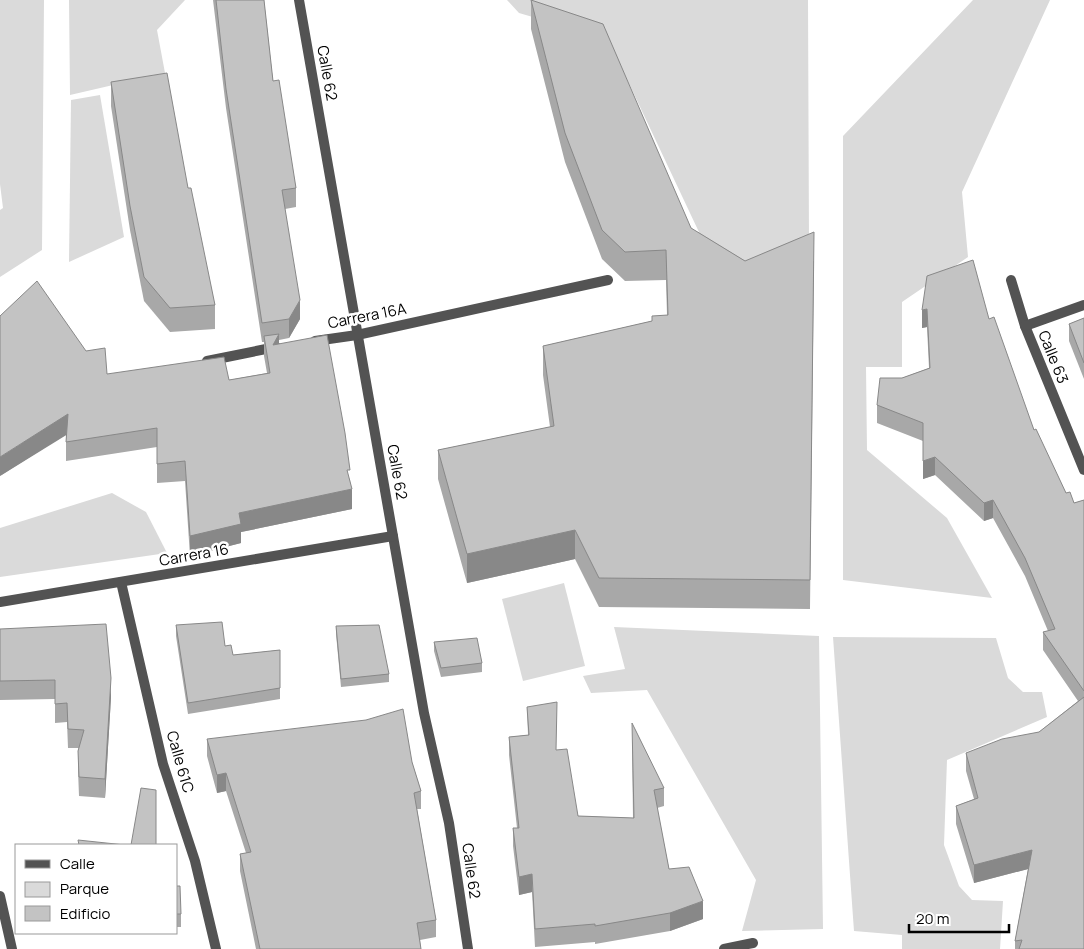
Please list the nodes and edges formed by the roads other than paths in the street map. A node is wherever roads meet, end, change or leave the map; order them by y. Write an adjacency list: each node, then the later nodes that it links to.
1 (299, 0): 6 (street, Calle 62)
2 (608, 280): 6 (street, Carrera 16A)
3 (1011, 280): 5 (street, Calle 63)
4 (1084, 305): 5 (street)
5 (1025, 326): 10 (street, Calle 63)
6 (357, 335): 7 (street, Carrera 16A); 11 (street, Calle 62)
7 (308, 342)
8 (288, 345): 9 (street)
9 (201, 362)
10 (1084, 470)
11 (393, 536): 12 (street, Carrera 16); 18 (street, Calle 62)
12 (120, 582): 13 (street, Carrera 16); 17 (street, Calle 61C)
13 (0, 602)
14 (0, 896): 16 (street)
15 (753, 943): 19 (street)
16 (12, 949)
17 (216, 949)
18 (468, 949)
19 (724, 949)

